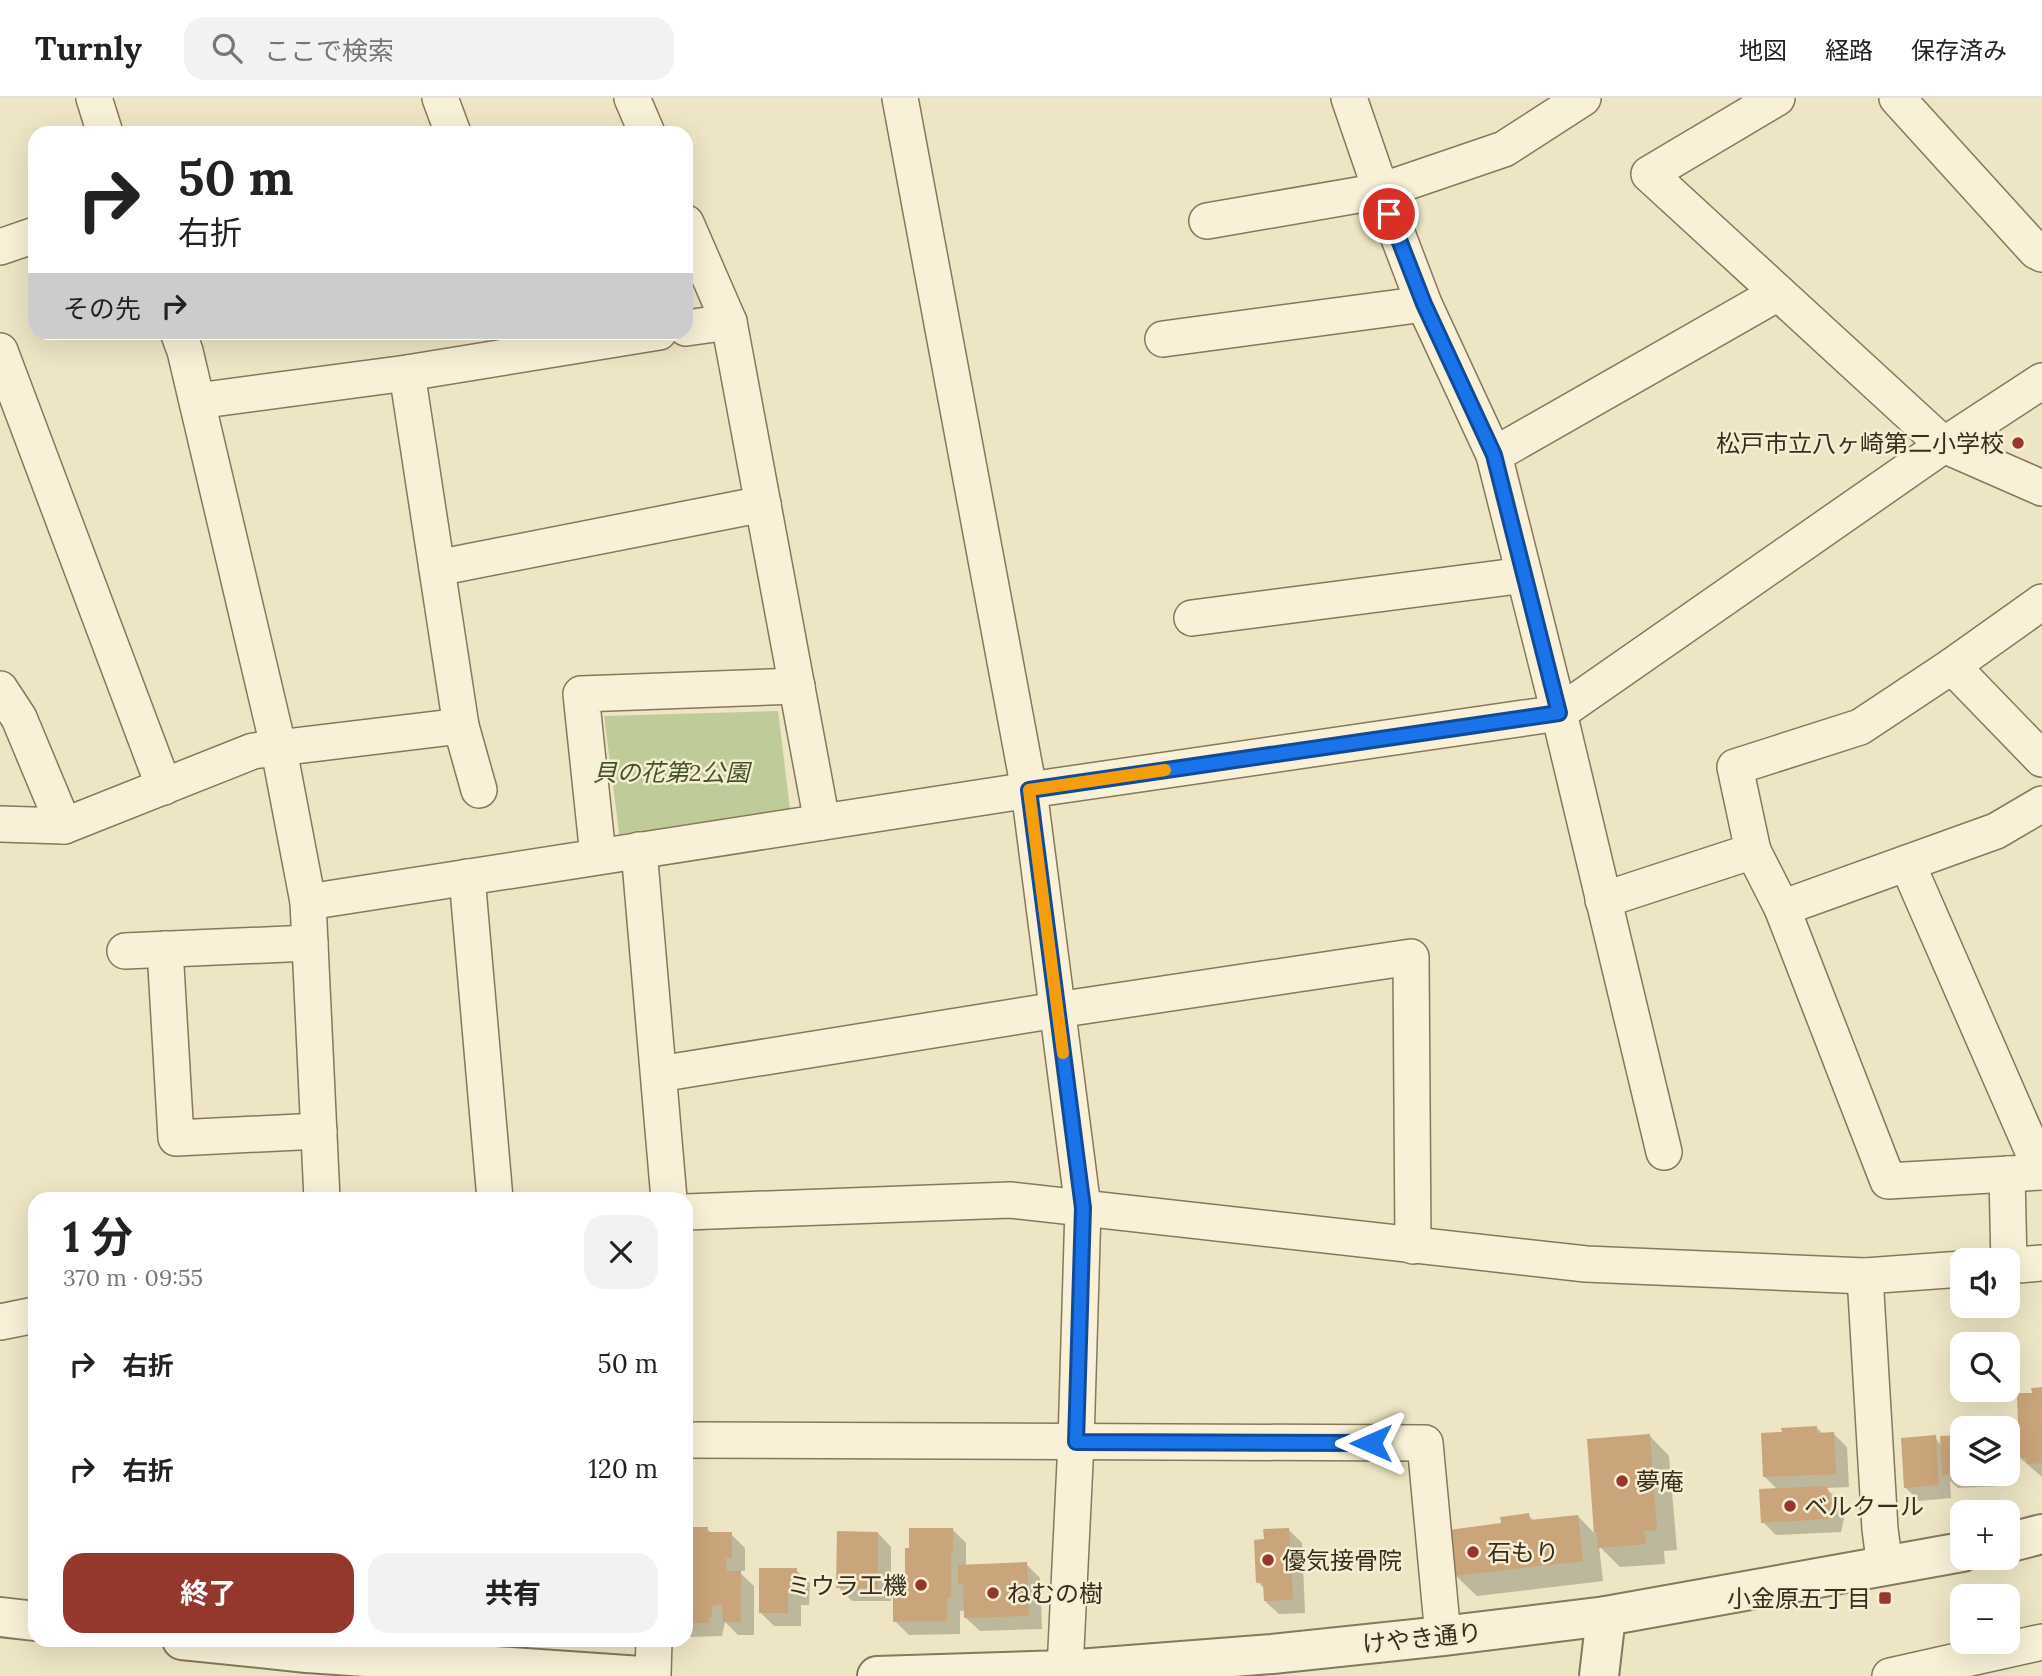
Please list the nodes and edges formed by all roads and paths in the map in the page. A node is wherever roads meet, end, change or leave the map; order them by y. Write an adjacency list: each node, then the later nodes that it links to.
1 (94, 98): 9 (street)
2 (440, 98): 10 (street)
3 (632, 98): 11 (street)
4 (900, 98): 47 (street)
5 (1349, 98): 12 (street)
6 (1583, 98): 12 (street)
7 (1777, 98): 18 (street)
8 (1897, 98): 17 (street)
9 (103, 126)
10 (450, 126)
11 (644, 126)
12 (1381, 191): 13 (street); 19 (street)
13 (1208, 221)
14 (28, 237): 16 (street)
15 (693, 239): 20 (street)
16 (0, 247)
17 (2042, 254)
18 (1777, 293): 30 (street); 31 (street)
19 (1424, 304): 22 (street); 31 (street)
20 (729, 322): 21 (street); 33 (street)
21 (693, 327)
22 (1163, 339)
23 (181, 340): 29 (street)
24 (557, 340): 25 (street)
25 (532, 342): 27 (street)
26 (0, 351): 45 (street)
27 (407, 373): 29 (street); 34 (street)
28 (2042, 381): 30 (street)
29 (197, 401): 43 (street)
30 (1944, 445): 32 (street); 41 (street)
31 (1494, 455): 35 (street)
32 (2042, 488)
33 (763, 504): 34 (street); 39 (street)
34 (437, 568): 42 (street)
35 (1524, 575): 37 (street); 41 (street)
36 (2042, 602): 38 (street)
37 (1192, 618)
38 (1952, 666): 44 (street); 53 (street)
39 (797, 685): 49 (street); 54 (street)
40 (0, 689): 51 (street)
41 (1559, 713): 47 (street); 57 (street)
42 (461, 726): 43 (street); 46 (street)
43 (279, 750): 45 (street); 58 (street)
44 (2042, 759)
45 (164, 787): 51 (street)
46 (479, 790)
47 (1029, 790): 49 (street); 63 (street)
48 (2042, 804): 55 (street)
49 (822, 822): 52 (street)
50 (0, 824): 51 (street)
51 (64, 826)
52 (639, 850): 54 (street); 64 (street)
53 (1753, 852): 57 (street); 59 (street)
54 (598, 856): 56 (street)
55 (1907, 863): 59 (street); 67 (street)
56 (467, 877): 58 (street); 70 (street)
57 (1603, 900): 66 (street)
58 (308, 902): 60 (street)
59 (1782, 908): 68 (street)
60 (310, 943): 61 (street); 65 (street)
61 (166, 949): 62 (street); 65 (street)
62 (125, 951)
63 (1057, 1010): 64 (street); 72 (street); 74 (street)
64 (659, 1074): 71 (street)
65 (319, 1131): 69 (street)
66 (1664, 1152)
67 (2042, 1172): 68 (street)
68 (2007, 1174): 75 (street)
69 (322, 1192)
70 (494, 1192)
71 (668, 1192)
72 (1083, 1208): 73 (street); 74 (street); 81 (street)
73 (693, 1212)
74 (1413, 1246): 77 (street)
75 (2018, 1248)
76 (1950, 1270): 77 (street)
77 (1865, 1276): 85 (street)
78 (28, 1316): 79 (street)
79 (0, 1322)
80 (693, 1440): 81 (street)
81 (1076, 1442): 89 (street); 93 (street)
82 (2042, 1534): 83 (street)
83 (2020, 1540)
84 (1950, 1554): 85 (street, けやき通り)
85 (1885, 1567): 87 (street, けやき通り)
86 (0, 1616): 88 (street)
87 (1606, 1616): 89 (street, けやき通り); 97 (street)
88 (28, 1621)
89 (1443, 1636): 93 (street, けやき通り)
90 (2042, 1642): 98 (street)
91 (318, 1647): 94 (street)
92 (654, 1647): 95 (street)
93 (1065, 1670): 96 (street, けやき通り)
94 (641, 1676)
95 (653, 1676)
96 (877, 1676)
97 (1599, 1676)
98 (1890, 1676)

